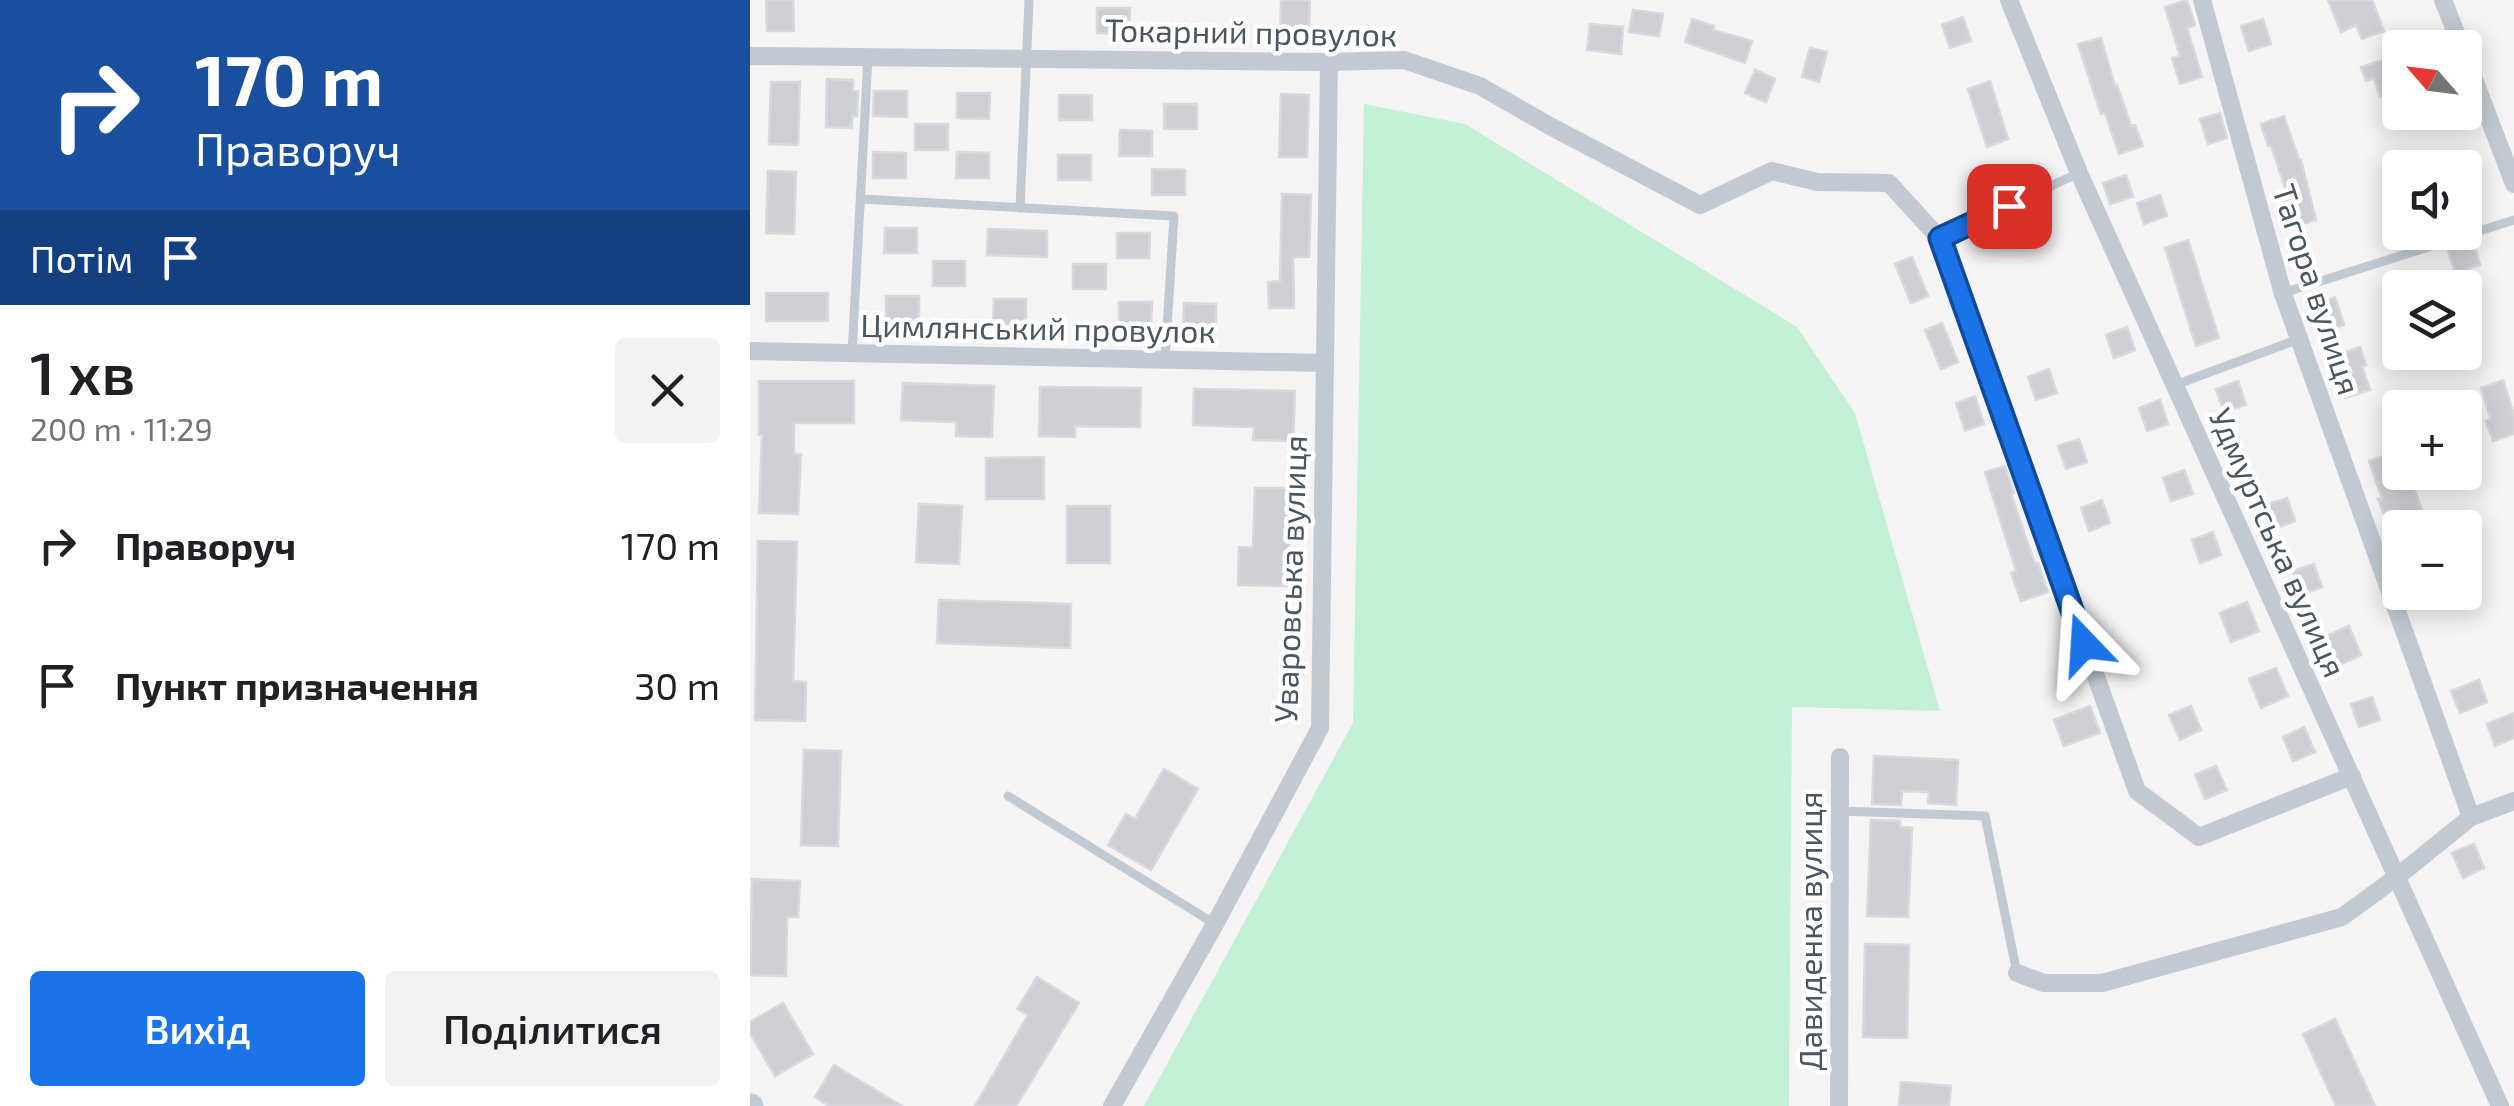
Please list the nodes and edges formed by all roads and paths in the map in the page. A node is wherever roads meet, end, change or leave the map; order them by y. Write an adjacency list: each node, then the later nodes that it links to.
1 (1029, 0): 8 (lane)
2 (2009, 0): 11 (street, Удмуртська вулиця)
3 (2202, 0): 17 (street, Тагора вулиця)
4 (2443, 0): 5 (street)
5 (2455, 30)
6 (750, 56): 7 (street, Токарний провулок)
7 (868, 58): 8 (street, Токарний провулок); 13 (lane)
8 (1027, 59): 9 (street, Токарний провулок); 14 (lane)
9 (1329, 62): 16 (street, Токарний провулок); 22 (street, Уваровська вулиця)
10 (2482, 100): 12 (street)
11 (2079, 173): 16 (lane); 23 (street, Удмуртська вулиця)
12 (2514, 184)
13 (861, 199): 14 (lane); 20 (lane)
14 (1020, 208): 21 (lane)
15 (2514, 220): 17 (lane)
16 (1940, 238): 25 (street)
17 (2283, 294): 18 (street, Тагора вулиця)
18 (2299, 339): 23 (lane); 29 (street, Тагора вулиця)
19 (750, 351): 20 (street, Цимлянський провулок)
20 (852, 353): 21 (street, Цимлянський провулок)
21 (1165, 360): 22 (street, Цимлянський провулок)
22 (1325, 363): 31 (street, Уваровська вулиця)
23 (2175, 386): 25 (street, Удмуртська вулиця)
24 (1840, 757): 28 (street, Давиденка вулиця)
25 (2352, 776): 30 (street, Удмуртська вулиця)
26 (1008, 796): 31 (lane)
27 (2514, 801): 29 (street)
28 (1840, 811): 32 (lane); 34 (street, Давиденка вулиця)
29 (2471, 817): 30 (street)
30 (2398, 876): 32 (street); 35 (street, Удмуртська вулиця)
31 (1215, 924): 33 (street, Уваровська вулиця)
32 (2017, 973)
33 (1112, 1106)
34 (1839, 1106)
35 (2500, 1106)

